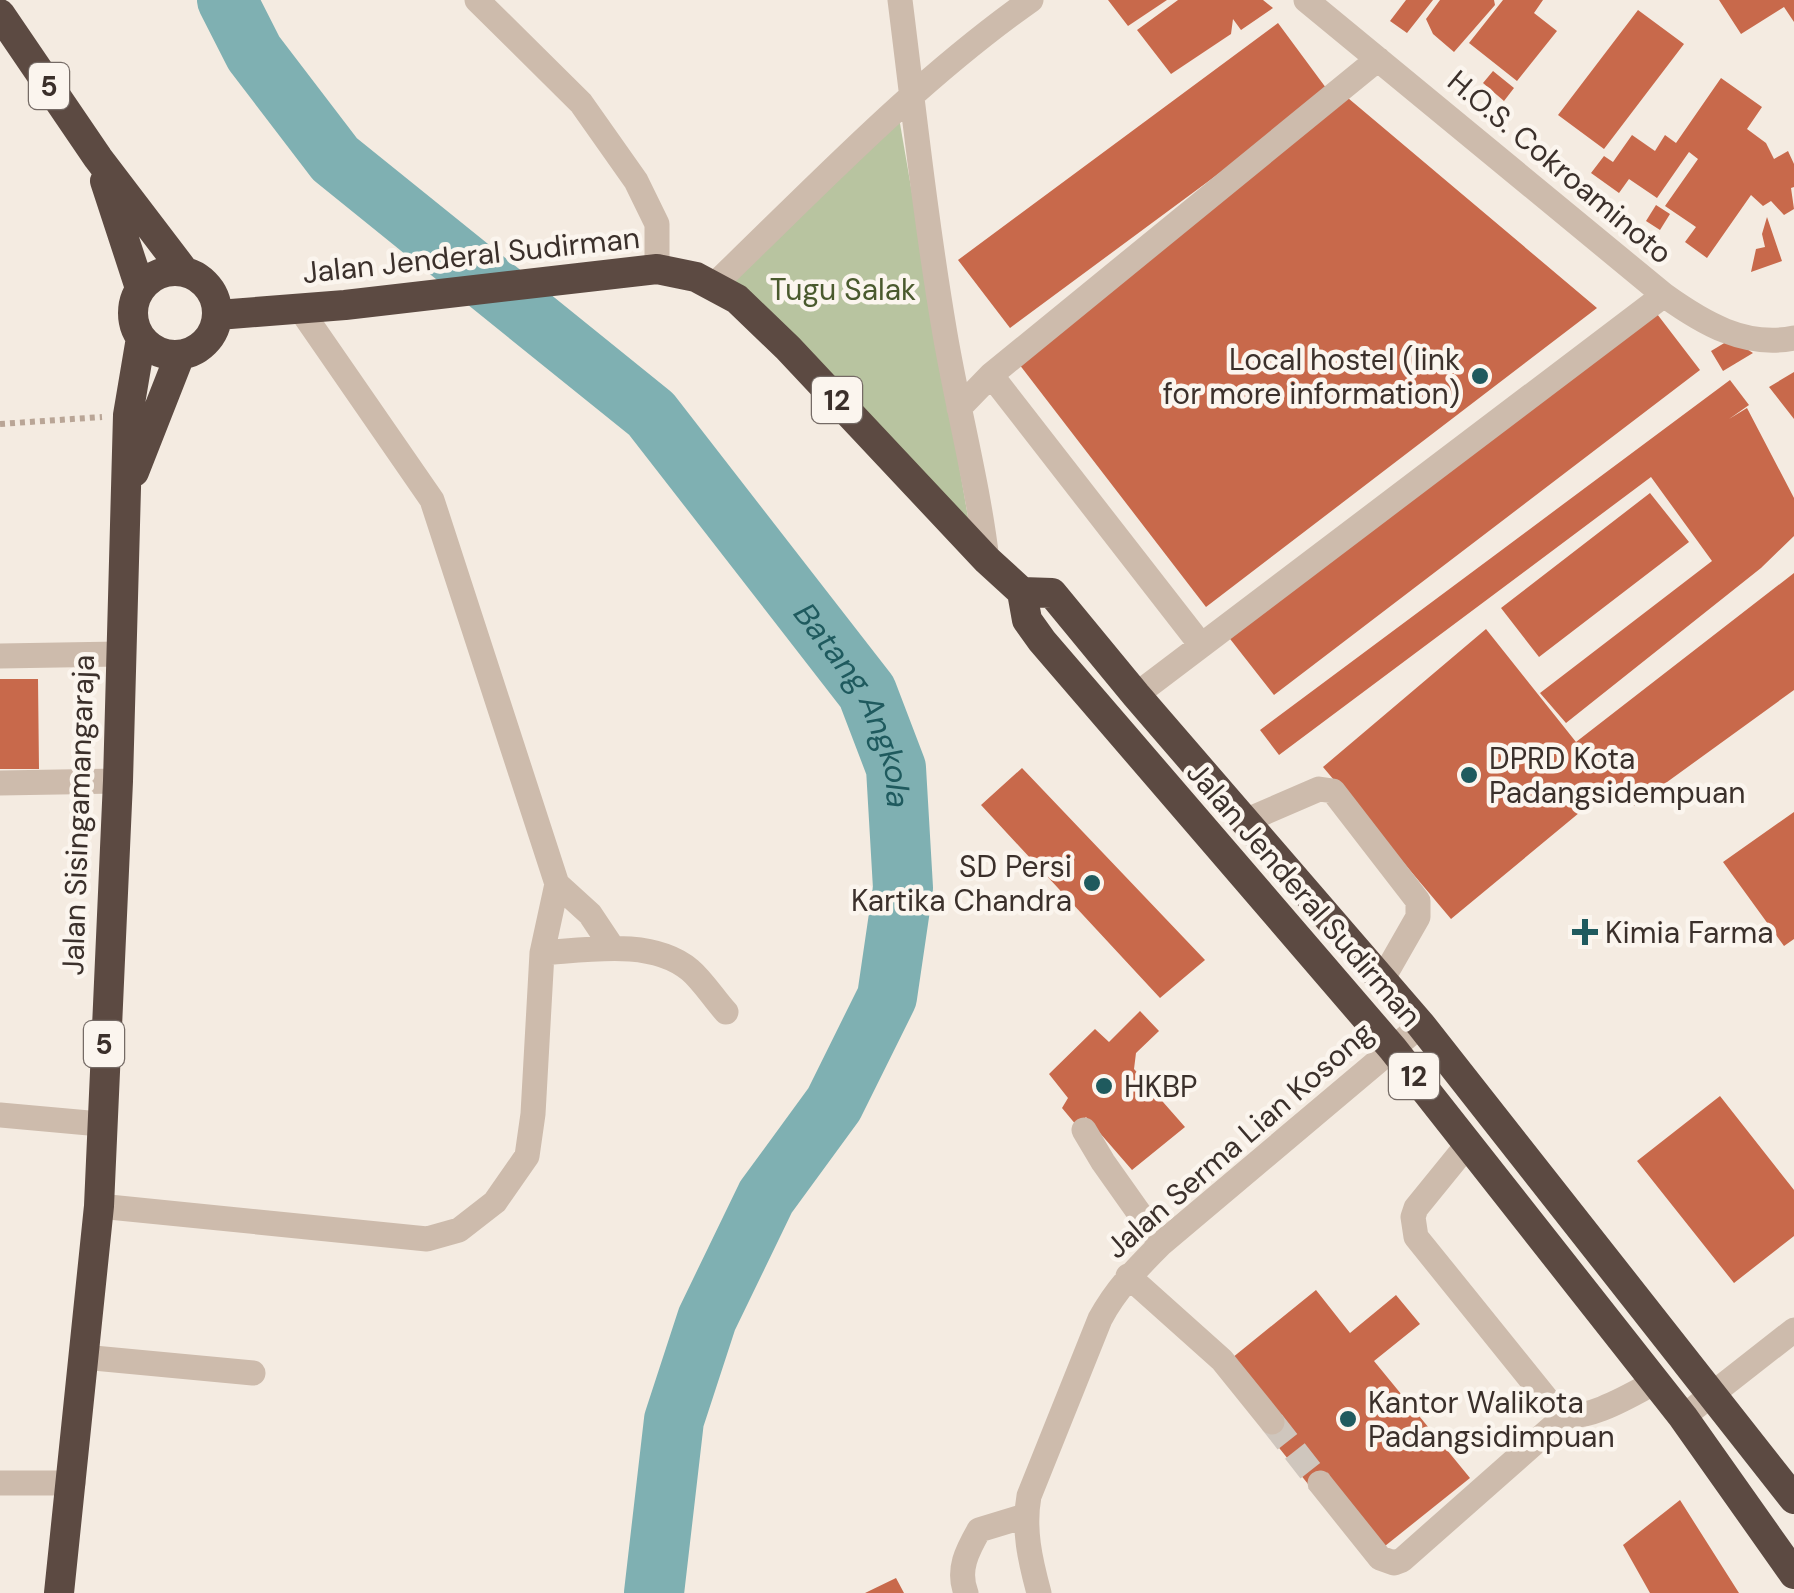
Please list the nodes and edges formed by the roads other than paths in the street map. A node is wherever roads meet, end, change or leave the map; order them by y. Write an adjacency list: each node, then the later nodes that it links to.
1 (477, 0): 9 (street)
2 (900, 0): 7 (street)
3 (1031, 0): 7 (street)
4 (1306, 0): 6 (street, H.O.S. Cokroaminoto)
5 (0, 14): 8 (highway, 5)
6 (1378, 59): 13 (street, H.O.S. Cokroaminoto); 19 (street)
7 (910, 96): 11 (street); 20 (street)
8 (98, 158): 10 (highway, 5); 12 (highway, 5)
9 (657, 269): 11 (highway, Jalan Jenderal Sudirman / 12); 14 (highway, Jalan Jenderal Sudirman / 12)
10 (184, 271): 12 (highway); 15 (highway, 5)
11 (714, 285): 22 (highway, Jalan Jenderal Sudirman / 12)
12 (140, 288): 16 (highway, 5)
13 (1664, 295): 17 (street, H.O.S. Cokroaminoto); 24 (street)
14 (300, 309): 15 (highway, Jalan Jenderal Sudirman / 12); 31 (street)
15 (218, 315): 18 (highway, 5)
16 (141, 338): 18 (highway); 21 (highway, Jalan Sisingamangaraja / 5)
17 (1794, 338)
18 (180, 355): 21 (highway, 5)
19 (991, 375): 20 (street); 24 (street)
20 (959, 408): 22 (street)
21 (126, 494): 25 (highway, Jalan Sisingamangaraja / 5)
22 (987, 560): 23 (highway, Jalan Jenderal Sudirman / 12)
23 (1022, 592): 27 (highway, Jalan Jenderal Sudirman / 12); 37 (highway, Jalan Jenderal Sudirman / 12)
24 (1201, 645): 27 (street)
25 (119, 654): 26 (street); 28 (highway, Jalan Sisingamangaraja / 5)
26 (0, 656)
27 (1136, 695): 30 (highway, Jalan Jenderal Sudirman / 12)
28 (118, 780): 29 (street); 39 (highway, Jalan Sisingamangaraja / 5)
29 (0, 783)
30 (1245, 821): 34 (highway, Jalan Jenderal Sudirman / 12); 34 (street)
31 (556, 884): 32 (street); 33 (street)
32 (612, 947): 33 (street); 35 (street)
33 (542, 954): 42 (street)
34 (1382, 980): 36 (highway, Jalan Jenderal Sudirman / 12)
35 (726, 1012)
36 (1421, 1025): 37 (street, Jalan Serma Lian Kosong); 49 (highway, Jalan Jenderal Sudirman / 12)
37 (1393, 1050): 41 (highway, Jalan Jenderal Sudirman / 12); 43 (street, Jalan Serma Lian Kosong)
38 (0, 1115): 39 (street)
39 (100, 1124): 42 (highway, Jalan Sisingamangaraja / 5)
40 (1084, 1130): 43 (street)
41 (1468, 1144): 48 (highway, Jalan Jenderal Sudirman / 12); 50 (street)
42 (98, 1206): 46 (highway, Jalan Sisingamangaraja / 5)
43 (1161, 1244): 44 (street, Jalan Serma Lian Kosong)
44 (1128, 1276): 52 (street); 57 (street, Jalan Serma Lian Kosong)
45 (1794, 1330): 49 (street)
46 (84, 1358): 47 (street); 54 (highway, Jalan Sisingamangaraja / 5)
47 (253, 1373)
48 (1655, 1382): 50 (street); 51 (highway, Jalan Jenderal Sudirman / 12)
49 (1713, 1394): 51 (street); 56 (highway, Jalan Jenderal Sudirman / 12)
50 (1565, 1416): 55 (street)
51 (1683, 1416): 58 (highway, Jalan Jenderal Sudirman / 12)
52 (1272, 1422)
53 (0, 1482): 54 (street)
54 (73, 1483): 59 (highway, Jalan Sisingamangaraja / 5)
55 (1320, 1483)
56 (1794, 1499)
57 (1025, 1516): 60 (street); 61 (street, Jalan Serma Lian Kosong)
58 (1794, 1574)
59 (60, 1593)
60 (966, 1593)
61 (1039, 1593)

